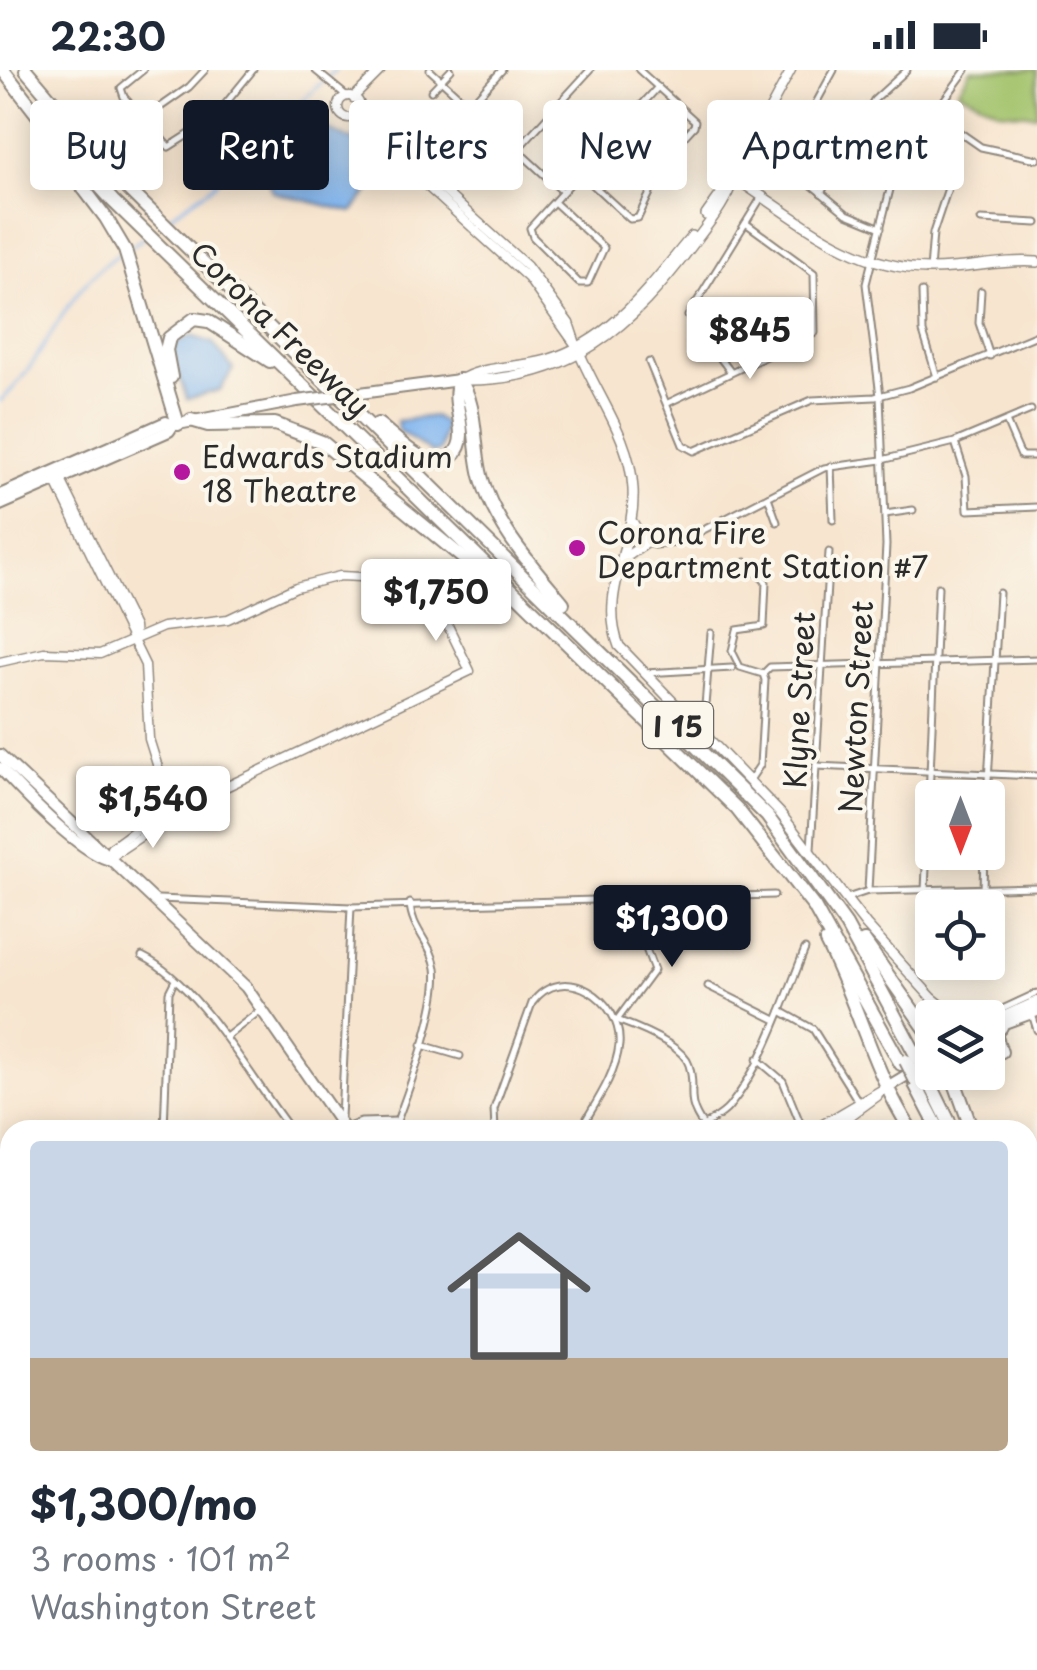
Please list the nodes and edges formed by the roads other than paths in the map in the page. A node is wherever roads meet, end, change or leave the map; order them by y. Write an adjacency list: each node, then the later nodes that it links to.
1 (26, 70): 68 (highway, Corona Freeway / I 15)
2 (143, 70): 22 (street)
3 (205, 70): 31 (street)
4 (253, 70): 36 (street)
5 (316, 70): 21 (street)
6 (382, 70): 18 (street)
7 (430, 70): 17 (street)
8 (451, 70): 17 (street)
9 (502, 70): 25 (street)
10 (590, 70): 37 (street)
11 (638, 70): 19 (street)
12 (791, 70): 28 (street)
13 (834, 70): 49 (street)
14 (966, 70): 29 (street, Newton Street)
15 (904, 71): 49 (street)
16 (6, 74): 58 (highway, Corona Freeway / I 15); 77 (highway)
17 (441, 80): 20 (street); 24 (street)
18 (369, 84): 21 (street); 23 (street)
19 (658, 87): 26 (street); 27 (street)
20 (431, 92)
21 (347, 99): 30 (street); 32 (street)
22 (129, 100)
23 (362, 100)
24 (463, 100)
25 (474, 100)
26 (646, 100)
27 (672, 100)
28 (775, 100)
29 (945, 100)
30 (349, 102)
31 (163, 105)
32 (349, 113)
33 (687, 114): 34 (street)
34 (687, 133)
35 (964, 135): 39 (street)
36 (163, 140)
37 (523, 143)
38 (523, 155): 48 (street)
39 (1037, 159)
40 (437, 190): 65 (street)
41 (443, 190): 65 (street)
42 (598, 190): 43 (street)
43 (649, 190)
44 (724, 190): 65 (main road)
45 (754, 190): 50 (main road)
46 (890, 190): 55 (street, Newton Street)
47 (947, 190): 59 (street)
48 (562, 191): 51 (street)
49 (821, 193): 55 (street)
50 (763, 196): 54 (street); 56 (main road)
51 (554, 202): 51 (street)
52 (981, 220): 53 (street)
53 (1037, 223)
54 (746, 224): 64 (street); 69 (street)
55 (881, 228): 56 (street, Newton Street)
56 (872, 261): 59 (main road); 73 (street, Newton Street)
57 (1037, 262): 59 (main road)
58 (182, 266): 72 (highway, Corona Freeway / I 15); 160 (highway)
59 (930, 270)
60 (981, 291): 66 (street)
61 (922, 292): 70 (street)
62 (758, 308): 64 (street)
63 (1037, 335): 66 (street)
64 (774, 350): 69 (street)
65 (579, 351): 71 (main road); 89 (main road)
66 (990, 356): 70 (street)
67 (649, 362): 74 (street)
68 (308, 365): 71 (highway); 92 (highway, Corona Freeway / I 15)
69 (730, 372): 74 (street)
70 (938, 377): 73 (street)
71 (459, 380): 77 (main road, bridge); 101 (highway)
72 (308, 390): 77 (highway); 103 (highway, Corona Freeway / I 15)
73 (880, 396): 74 (street); 80 (street, Newton Street)
74 (668, 404)
75 (1031, 410): 76 (street)
76 (1006, 422): 78 (street); 79 (street)
77 (181, 423): 82 (main road); 103 (highway)
78 (955, 442): 80 (street); 86 (street)
79 (1037, 456)
80 (882, 460): 81 (street); 88 (street, Newton Street)
81 (831, 466): 84 (street); 90 (street)
82 (56, 477): 83 (main road); 85 (main road); 102 (street)
83 (0, 495)
84 (768, 496): 91 (street); 94 (street)
85 (0, 505)
86 (1037, 507)
87 (913, 510): 88 (street)
88 (885, 514): 107 (street, Newton Street)
89 (632, 520): 93 (main road); 94 (main road)
90 (833, 520)
91 (777, 522)
92 (488, 540): 101 (highway, Corona Freeway / I 15); 160 (highway)
93 (630, 540): 94 (street); 96 (main road)
94 (646, 544): 96 (main road)
95 (829, 552): 109 (street, Klyne Street)
96 (626, 557): 112 (main road)
97 (746, 562): 113 (street)
98 (938, 587): 108 (street)
99 (998, 593): 105 (street)
100 (710, 633): 110 (street)
101 (588, 636): 128 (highway, Corona Freeway / I 15)
102 (134, 639): 106 (street); 124 (street); 124 (street)
103 (568, 644): 134 (highway, Corona Freeway / I 15)
104 (1037, 658): 105 (street)
105 (993, 660): 108 (street); 120 (street)
106 (0, 662)
107 (878, 662): 108 (street); 109 (street); 118 (street, Newton Street)
108 (936, 663): 119 (street)
109 (823, 665): 113 (street); 116 (street, Klyne Street)
110 (705, 668): 111 (street); 112 (street); 114 (street)
111 (732, 668)
112 (641, 673): 114 (main road)
113 (762, 674): 122 (street)
114 (703, 733): 122 (main road)
115 (0, 755): 126 (main road)
116 (816, 766): 118 (street); 125 (street, Klyne Street)
117 (0, 768): 126 (main road)
118 (874, 768): 119 (street); 133 (street, Newton Street)
119 (930, 771): 120 (street); 131 (street)
120 (988, 774): 121 (street); 123 (street)
121 (1037, 776)
122 (750, 780): 125 (main road)
123 (988, 780)
124 (173, 815): 126 (street)
125 (810, 852): 138 (main road)
126 (107, 859): 137 (main road)
127 (983, 870): 132 (street)
128 (811, 872): 150 (highway); 160 (highway, Corona Freeway / I 15)
129 (1037, 887): 132 (street)
130 (915, 890): 133 (street)
131 (925, 890)
132 (982, 890)
133 (868, 891): 138 (street)
134 (804, 894): 160 (highway, Corona Freeway / I 15); 162 (highway)
135 (774, 895): 136 (street)
136 (638, 897): 139 (street); 152 (street)
137 (150, 899): 140 (street); 147 (main road)
138 (846, 899): 145 (main road)
139 (410, 902): 140 (street); 157 (street)
140 (350, 906): 168 (street)
141 (805, 949): 149 (street)
142 (142, 956): 143 (street)
143 (174, 982): 156 (street); 165 (street)
144 (708, 986): 153 (street)
145 (934, 1000)
146 (1035, 1006): 148 (street); 151 (main road); 154 (main road); 155 (street)
147 (264, 1008): 156 (street); 167 (main road)
148 (1005, 1010)
149 (780, 1011): 153 (street); 164 (street)
150 (915, 1013)
151 (1005, 1017)
152 (617, 1020): 170 (street); 171 (street); 172 (street)
153 (776, 1020): 159 (street)
154 (1005, 1025)
155 (1037, 1030)
156 (226, 1037): 166 (street)
157 (422, 1045): 158 (street); 169 (street)
158 (460, 1056)
159 (756, 1059): 173 (street); 174 (street)
160 (907, 1060): 178 (highway, Corona Freeway / I 15, bridge)
161 (915, 1070): 162 (main road)
162 (884, 1089): 164 (main road); 176 (main road); 177 (highway)
163 (958, 1090): 179 (highway)
164 (858, 1100): 175 (main road)
165 (164, 1120)
166 (283, 1120)
167 (339, 1120)
168 (344, 1120)
169 (397, 1120)
170 (494, 1120)
171 (585, 1120)
172 (697, 1120)
173 (715, 1120)
174 (799, 1120)
175 (829, 1120)
176 (843, 1120)
177 (904, 1120)
178 (937, 1120)
179 (968, 1120)

